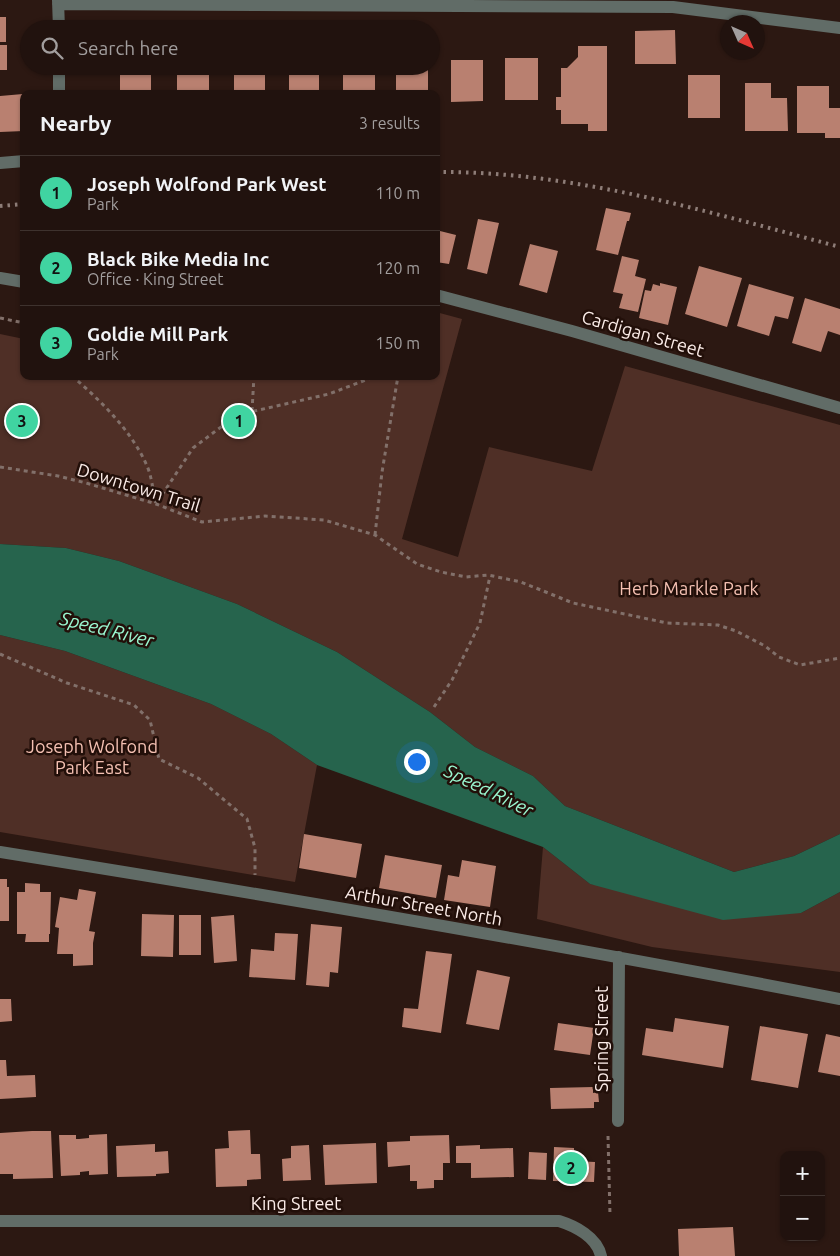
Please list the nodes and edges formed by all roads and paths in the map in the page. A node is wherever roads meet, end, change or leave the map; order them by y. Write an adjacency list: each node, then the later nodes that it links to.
1 (58, 2): 2 (street); 3 (street)
2 (58, 20)
3 (840, 28)
4 (59, 75): 5 (street)
5 (59, 90)
6 (20, 161): 7 (street)
7 (0, 163)
8 (0, 278): 9 (street)
9 (20, 281)
10 (440, 296): 17 (street, Cardigan Street)
11 (0, 318): 12 (path)
12 (20, 322)
13 (77, 380): 20 (path)
14 (254, 380): 18 (path)
15 (366, 380): 18 (path)
16 (397, 380): 21 (path)
17 (840, 408)
18 (252, 411): 20 (path)
19 (0, 467): 20 (path, Downtown Trail)
20 (156, 504): 21 (path, Downtown Trail)
21 (375, 535): 22 (path, Downtown Trail)
22 (490, 576): 24 (path, Downtown Trail); 25 (path)
23 (0, 654): 27 (path)
24 (840, 658)
25 (434, 707)
26 (0, 852): 27 (street, Arthur Street North)
27 (256, 893): 28 (street, Arthur Street North)
28 (619, 956): 29 (street, Arthur Street North); 30 (street, Spring Street)
29 (840, 1000)
30 (618, 1121)
31 (608, 1131): 32 (path)
32 (610, 1216)
33 (0, 1221): 34 (street, King Street)
34 (601, 1256)

